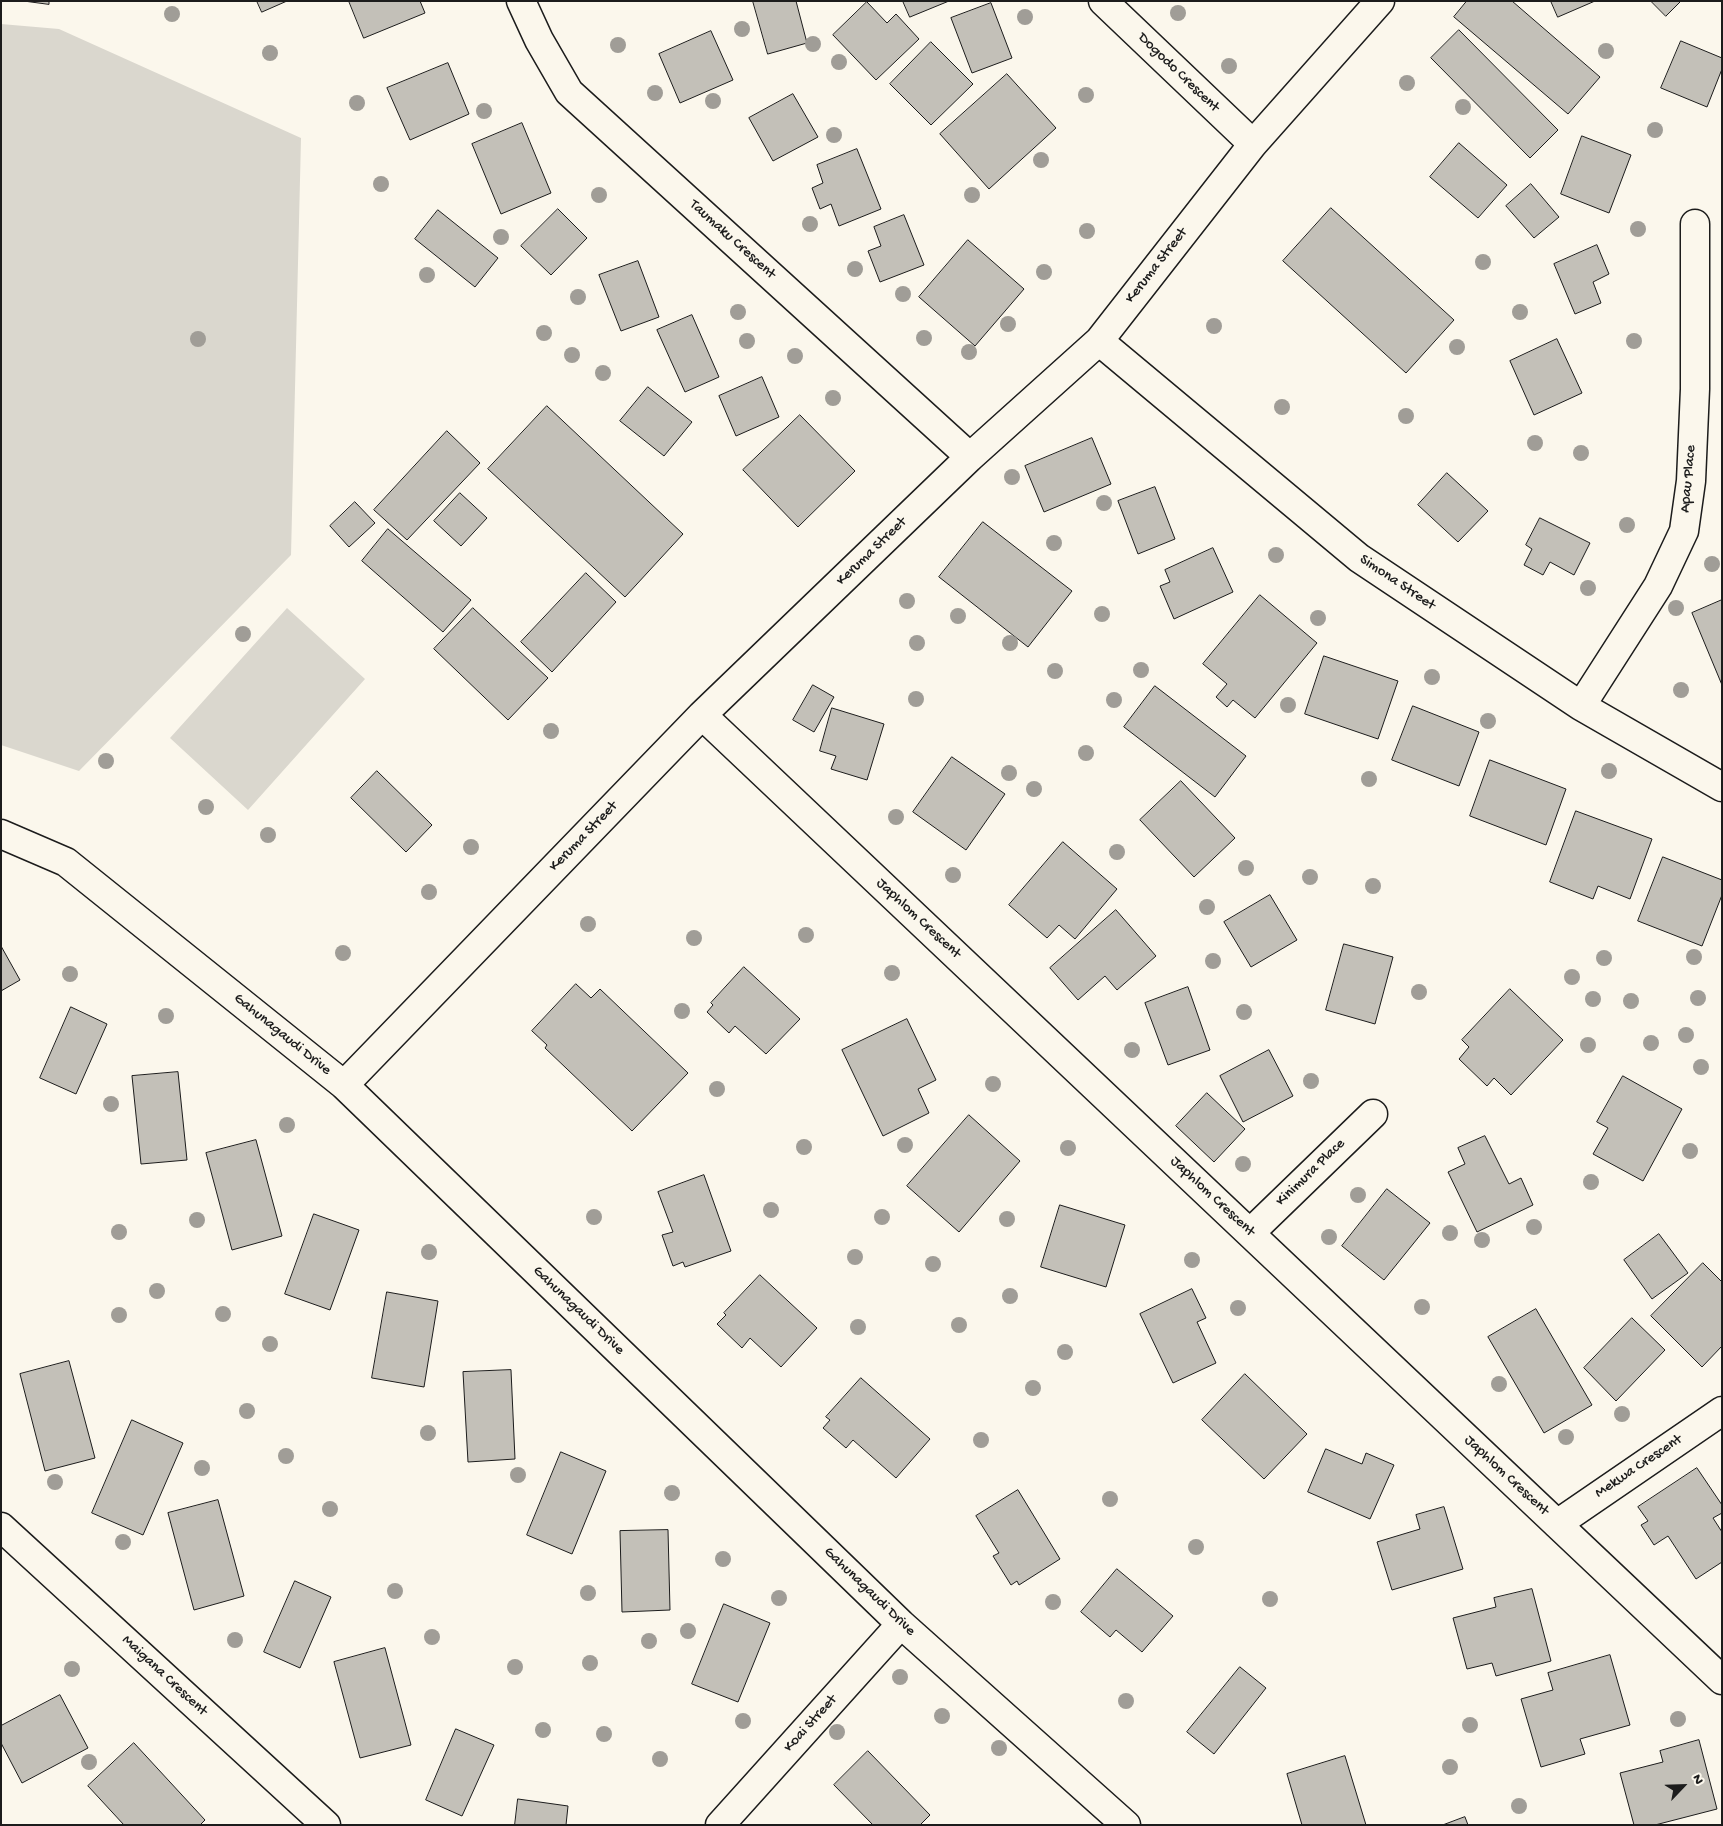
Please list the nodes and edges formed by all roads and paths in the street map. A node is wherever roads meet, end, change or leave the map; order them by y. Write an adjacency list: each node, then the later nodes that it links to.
1 (521, 1): 7 (street, Taumaku Crescent)
2 (1103, 1): 4 (street, Dogodo Crescent)
3 (1380, 1): 4 (street, Keruma Street)
4 (1252, 144): 6 (street, Keruma Street)
5 (1694, 224): 8 (street, Apau Place)
6 (1098, 341): 7 (street, Keruma Street); 8 (street, Simona Street)
7 (970, 457): 9 (street, Keruma Street)
8 (1581, 706): 10 (street, Simona Street)
9 (702, 715): 12 (street, Keruma Street); 14 (street, Japhlom Crescent)
10 (1722, 787)
11 (1, 834): 12 (street, Gahunagaudi Drive)
12 (344, 1084): 18 (street, Gahunagaudi Drive)
13 (1373, 1114): 14 (street, Kinimura Place)
14 (1250, 1233): 16 (street, Japhlom Crescent)
15 (1722, 1411): 16 (street, Mekwa Crescent)
16 (1557, 1524): 19 (street, Japhlom Crescent)
17 (1, 1527): 20 (street, Maigana Crescent)
18 (901, 1624): 21 (street, Koai Street); 22 (street, Gahunagaudi Drive)
19 (1722, 1680)
20 (326, 1825)
21 (720, 1825)
22 (1126, 1825)

